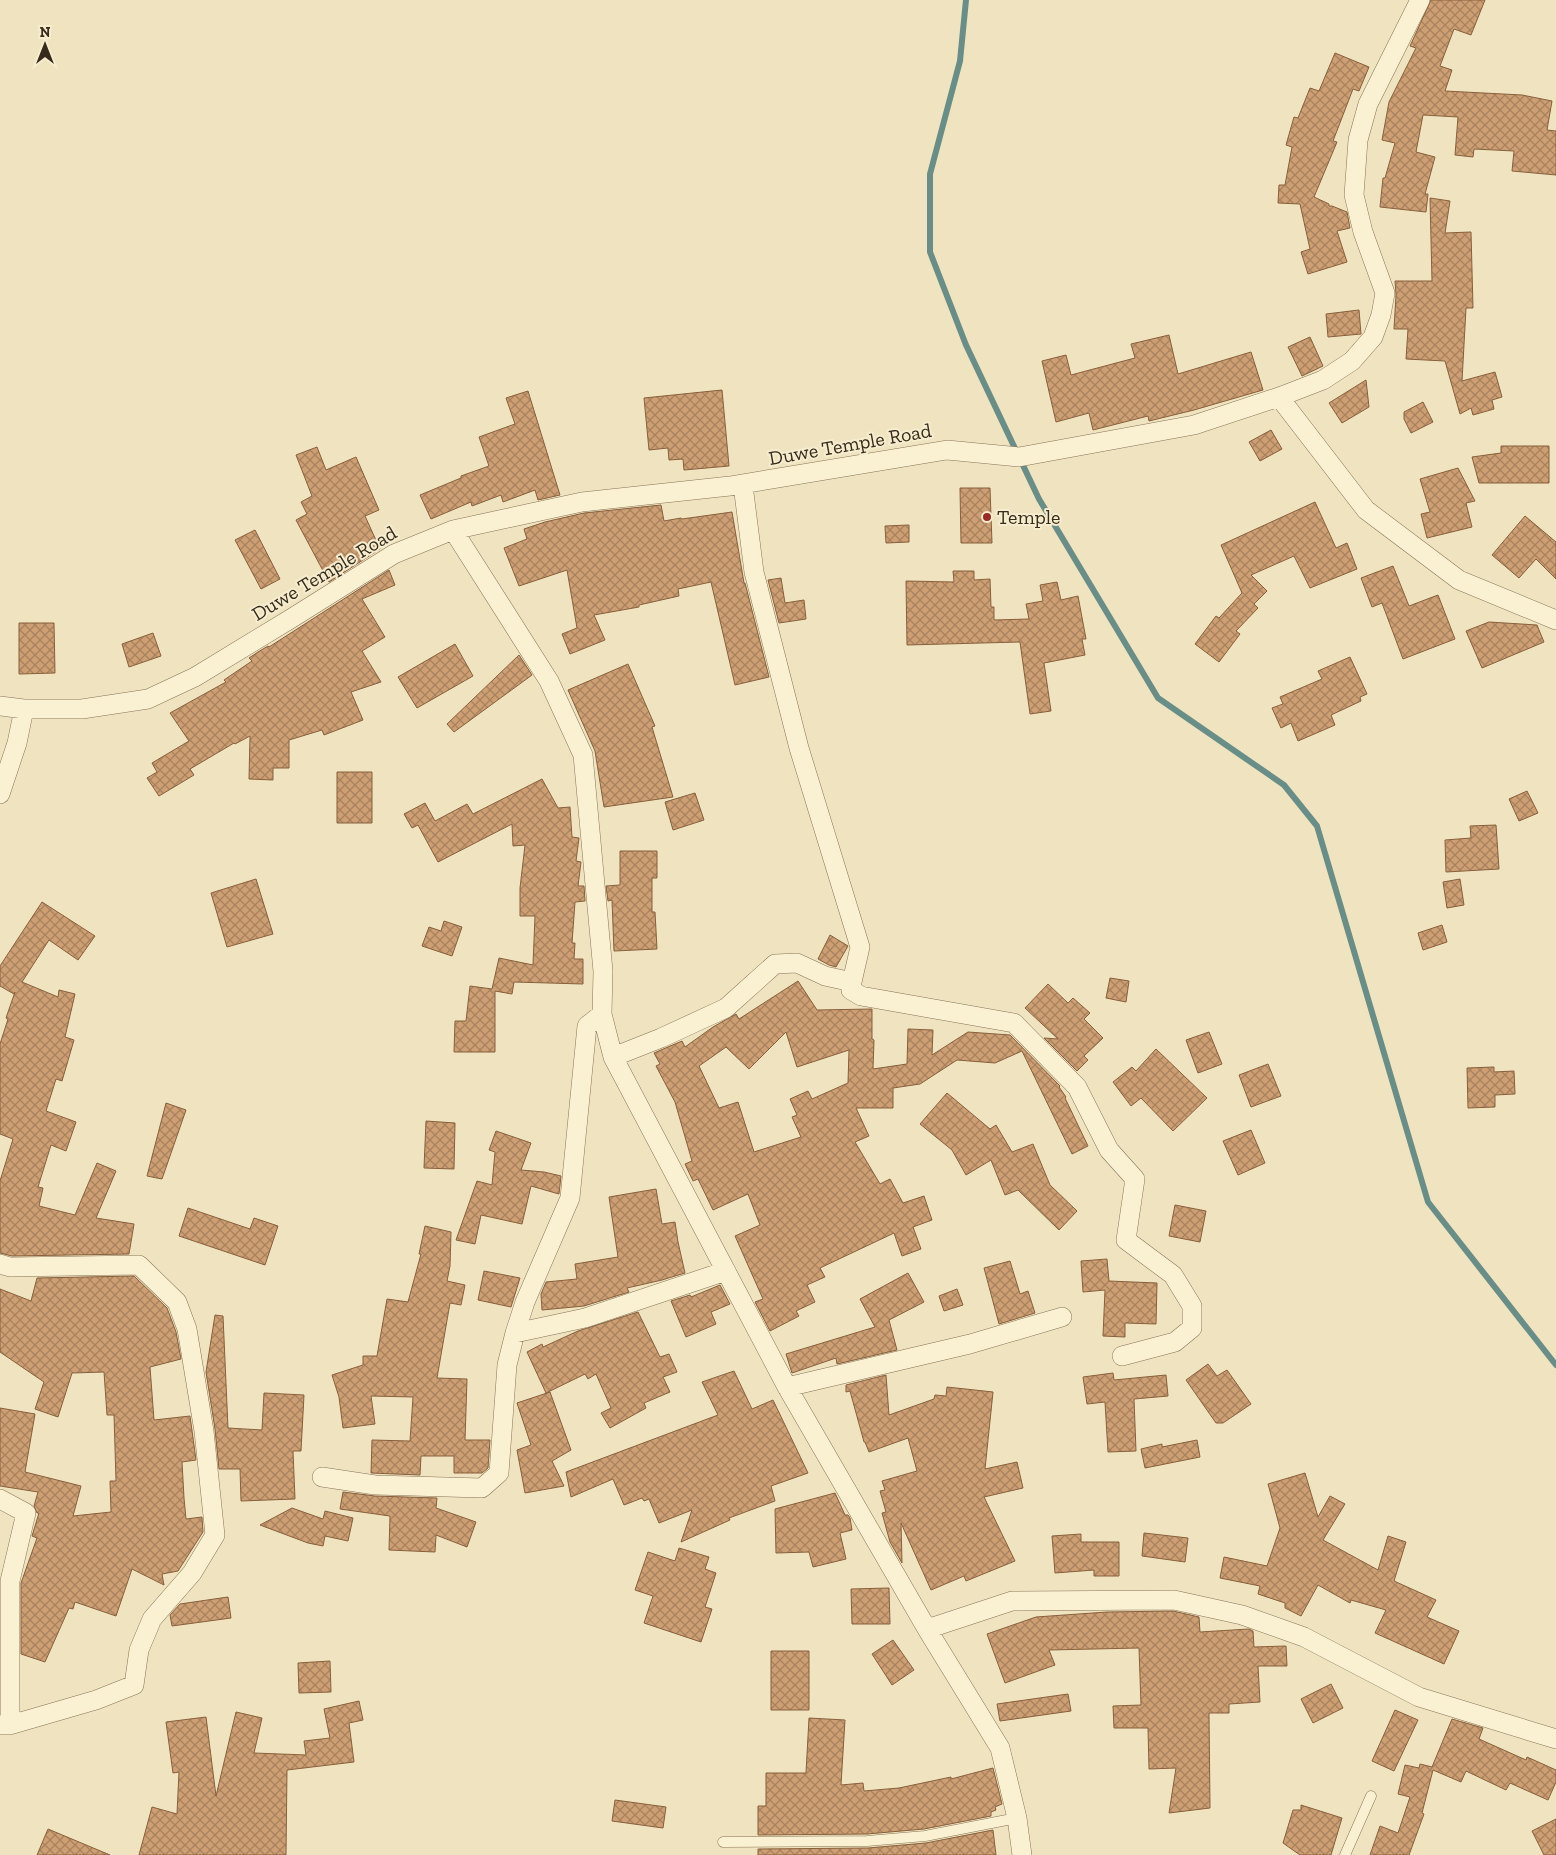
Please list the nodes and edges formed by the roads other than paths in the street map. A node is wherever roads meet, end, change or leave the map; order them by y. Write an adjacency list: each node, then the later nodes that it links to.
1 (1420, 0): 2 (street, Duwe Temple Road)
2 (1280, 397): 3 (street, Duwe Temple Road); 5 (street)
3 (743, 485): 4 (street, Duwe Temple Road); 9 (street)
4 (453, 530): 7 (street, Duwe Temple Road); 10 (street)
5 (1556, 620)
6 (0, 706): 7 (street, Duwe Temple Road)
7 (24, 709): 8 (street)
8 (0, 794)
9 (852, 982): 11 (street); 16 (street)
10 (602, 1014): 11 (street); 15 (street)
11 (613, 1058): 13 (street)
12 (0, 1264): 21 (street)
13 (726, 1271): 15 (street); 17 (street)
14 (1062, 1317): 17 (street)
15 (515, 1333): 18 (street)
16 (1122, 1356)
17 (787, 1387): 20 (street)
18 (322, 1477)
19 (0, 1499): 21 (street)
20 (927, 1629): 22 (street); 24 (street)
21 (5, 1725)
22 (1556, 1739)
23 (1370, 1796): 27 (lane)
24 (1017, 1818): 25 (lane); 26 (street)
25 (723, 1842)
26 (1022, 1855)
27 (1345, 1855)

